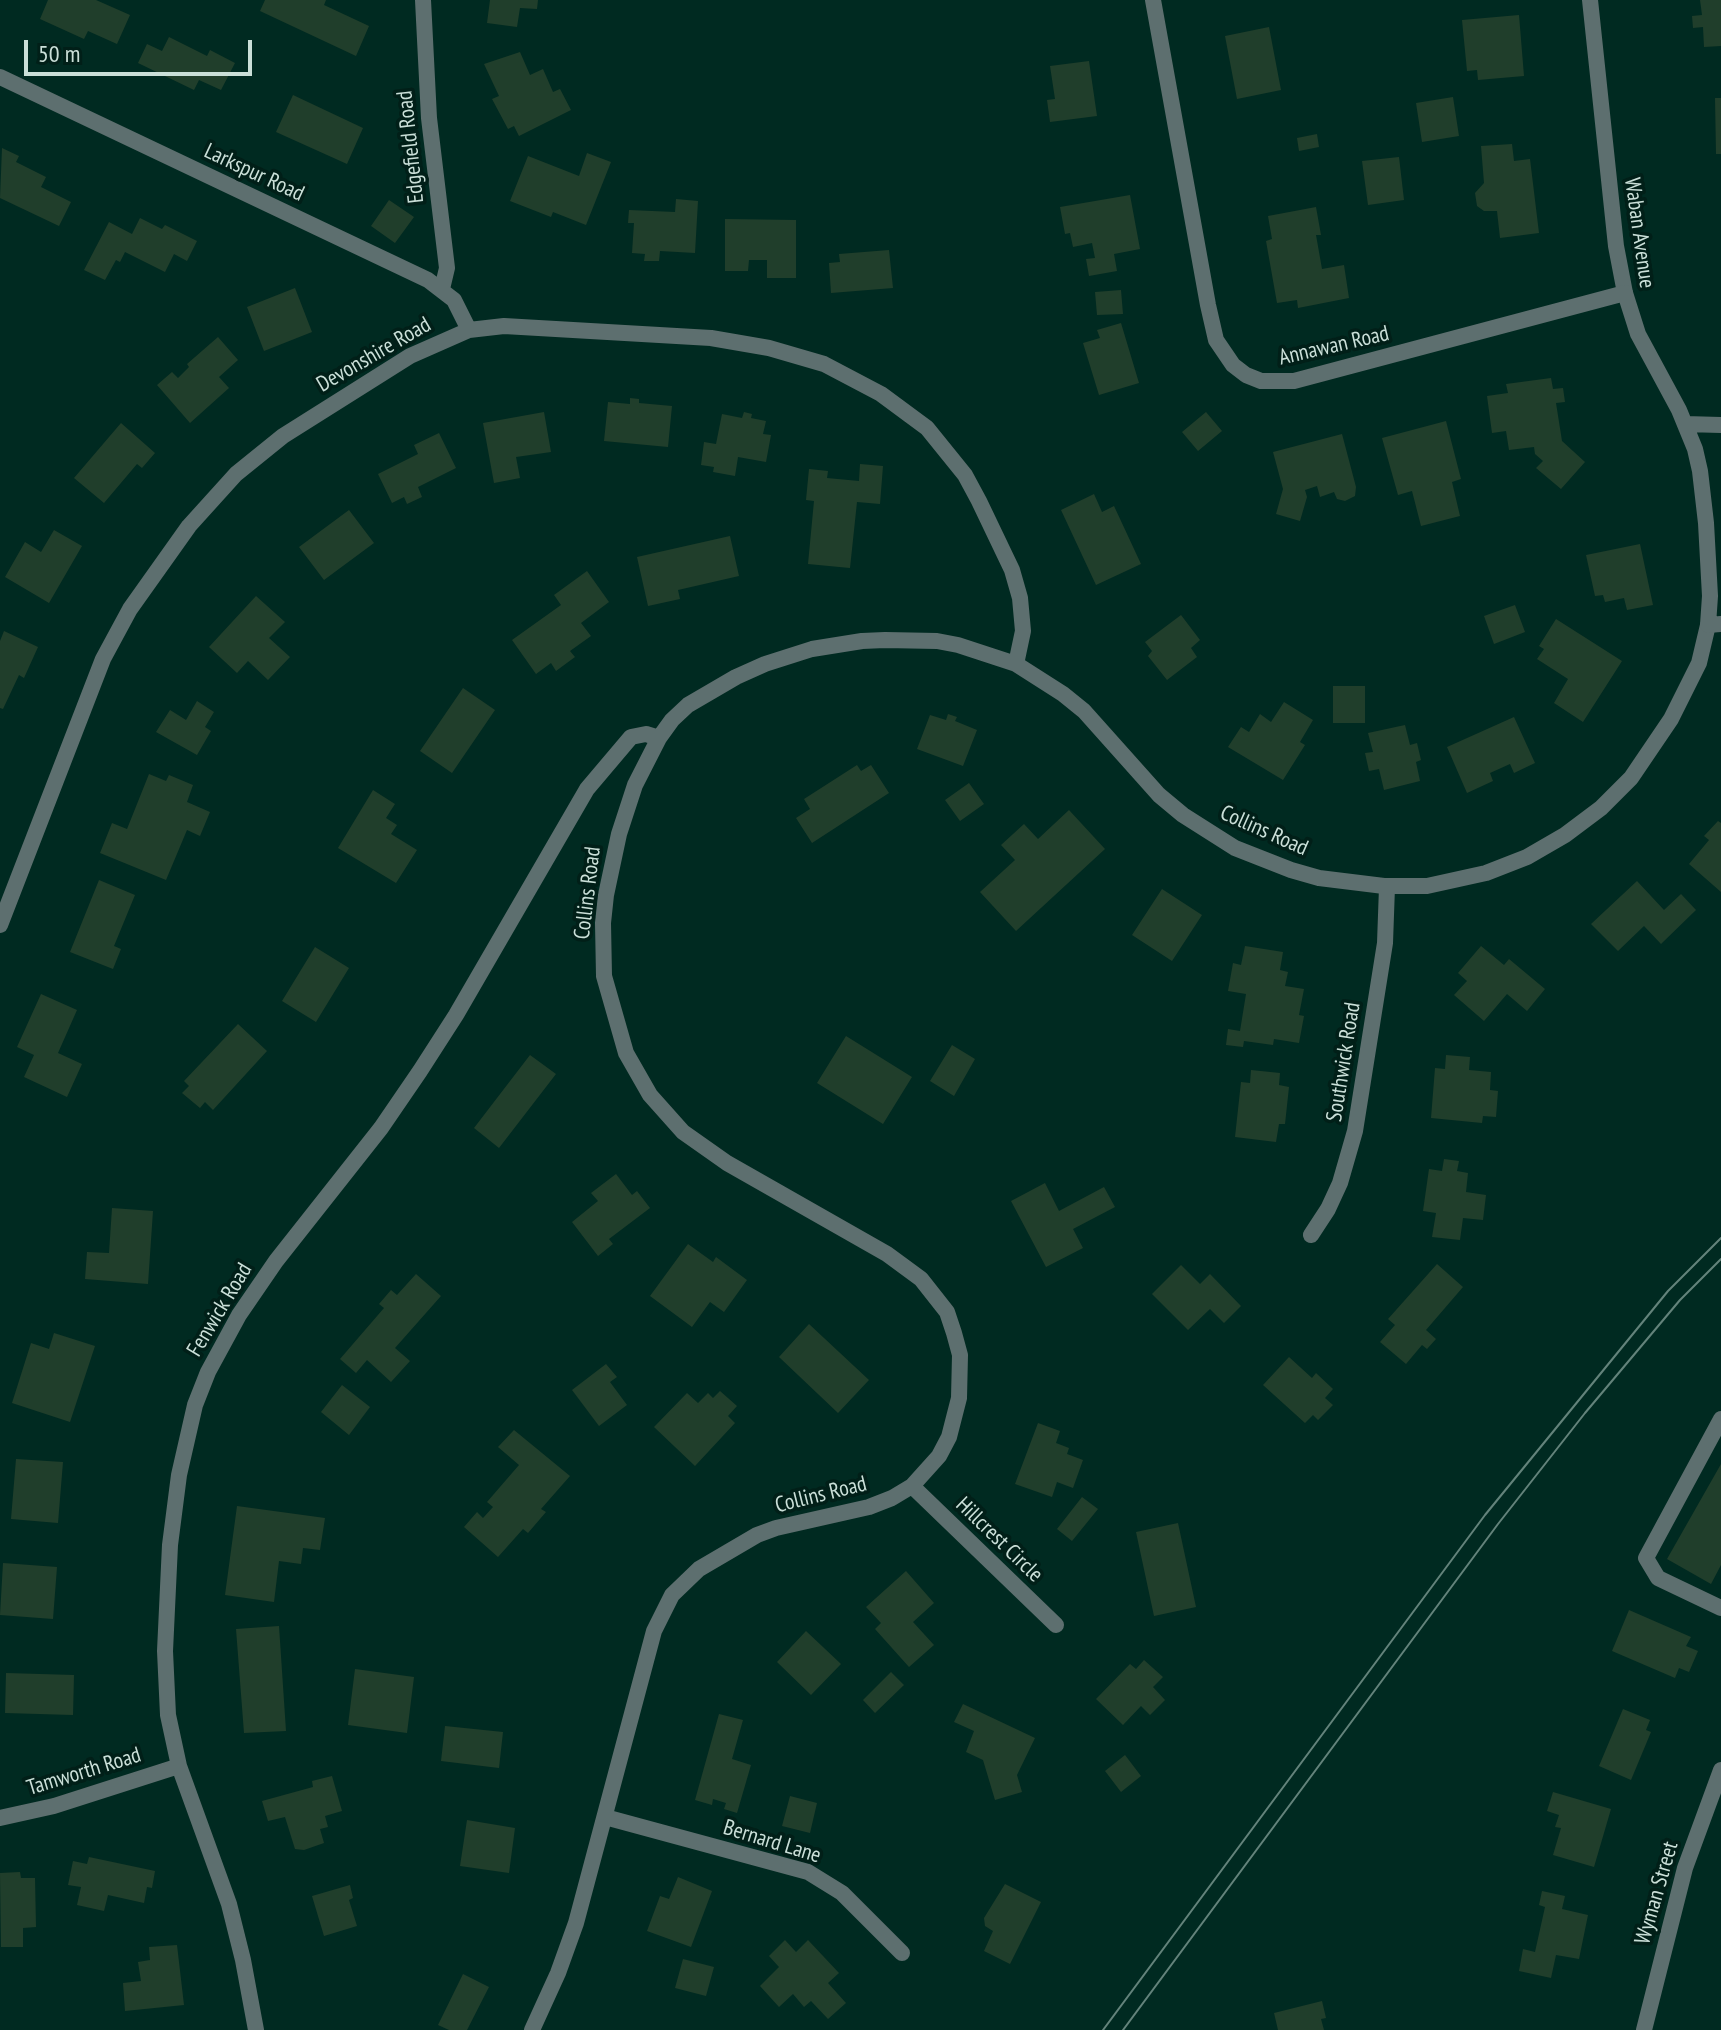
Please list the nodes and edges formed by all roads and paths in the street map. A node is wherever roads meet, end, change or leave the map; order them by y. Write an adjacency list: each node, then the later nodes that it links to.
1 (423, 0): 5 (street, Edgefield Road)
2 (1153, 0): 6 (street, Annawan Road)
3 (1590, 0): 6 (street, Waban Avenue)
4 (0, 77): 5 (street, Larkspur Road)
5 (442, 289): 7 (street, Larkspur Road)
6 (1625, 293): 8 (street, Waban Avenue)
7 (469, 330): 11 (street, Devonshire Road); 14 (street, Devonshire Road)
8 (1685, 424): 9 (street); 10 (street, Collins Road)
9 (1721, 425)
10 (1715, 625): 13 (street, Collins Road)
11 (1016, 664): 12 (street, Collins Road); 13 (street, Collins Road)
12 (659, 738): 17 (street, Collins Road); 20 (street, Fenwick Road)
13 (1387, 887): 15 (street, Southwick Road)
14 (0, 925)
15 (1311, 1235)
16 (1721, 1419): 18 (street)
17 (912, 1486): 19 (street, Hillcrest Circle); 22 (street, Collins Road)
18 (1721, 1608)
19 (1056, 1625)
20 (179, 1766): 23 (street, Tamworth Road); 25 (street, Fenwick Road)
21 (1721, 1770): 27 (street, Wyman Street)
22 (605, 1817): 24 (street, Bernard Lane); 26 (street, Collins Road)
23 (0, 1818)
24 (902, 1953)
25 (256, 2030)
26 (532, 2030)
27 (1644, 2030)

